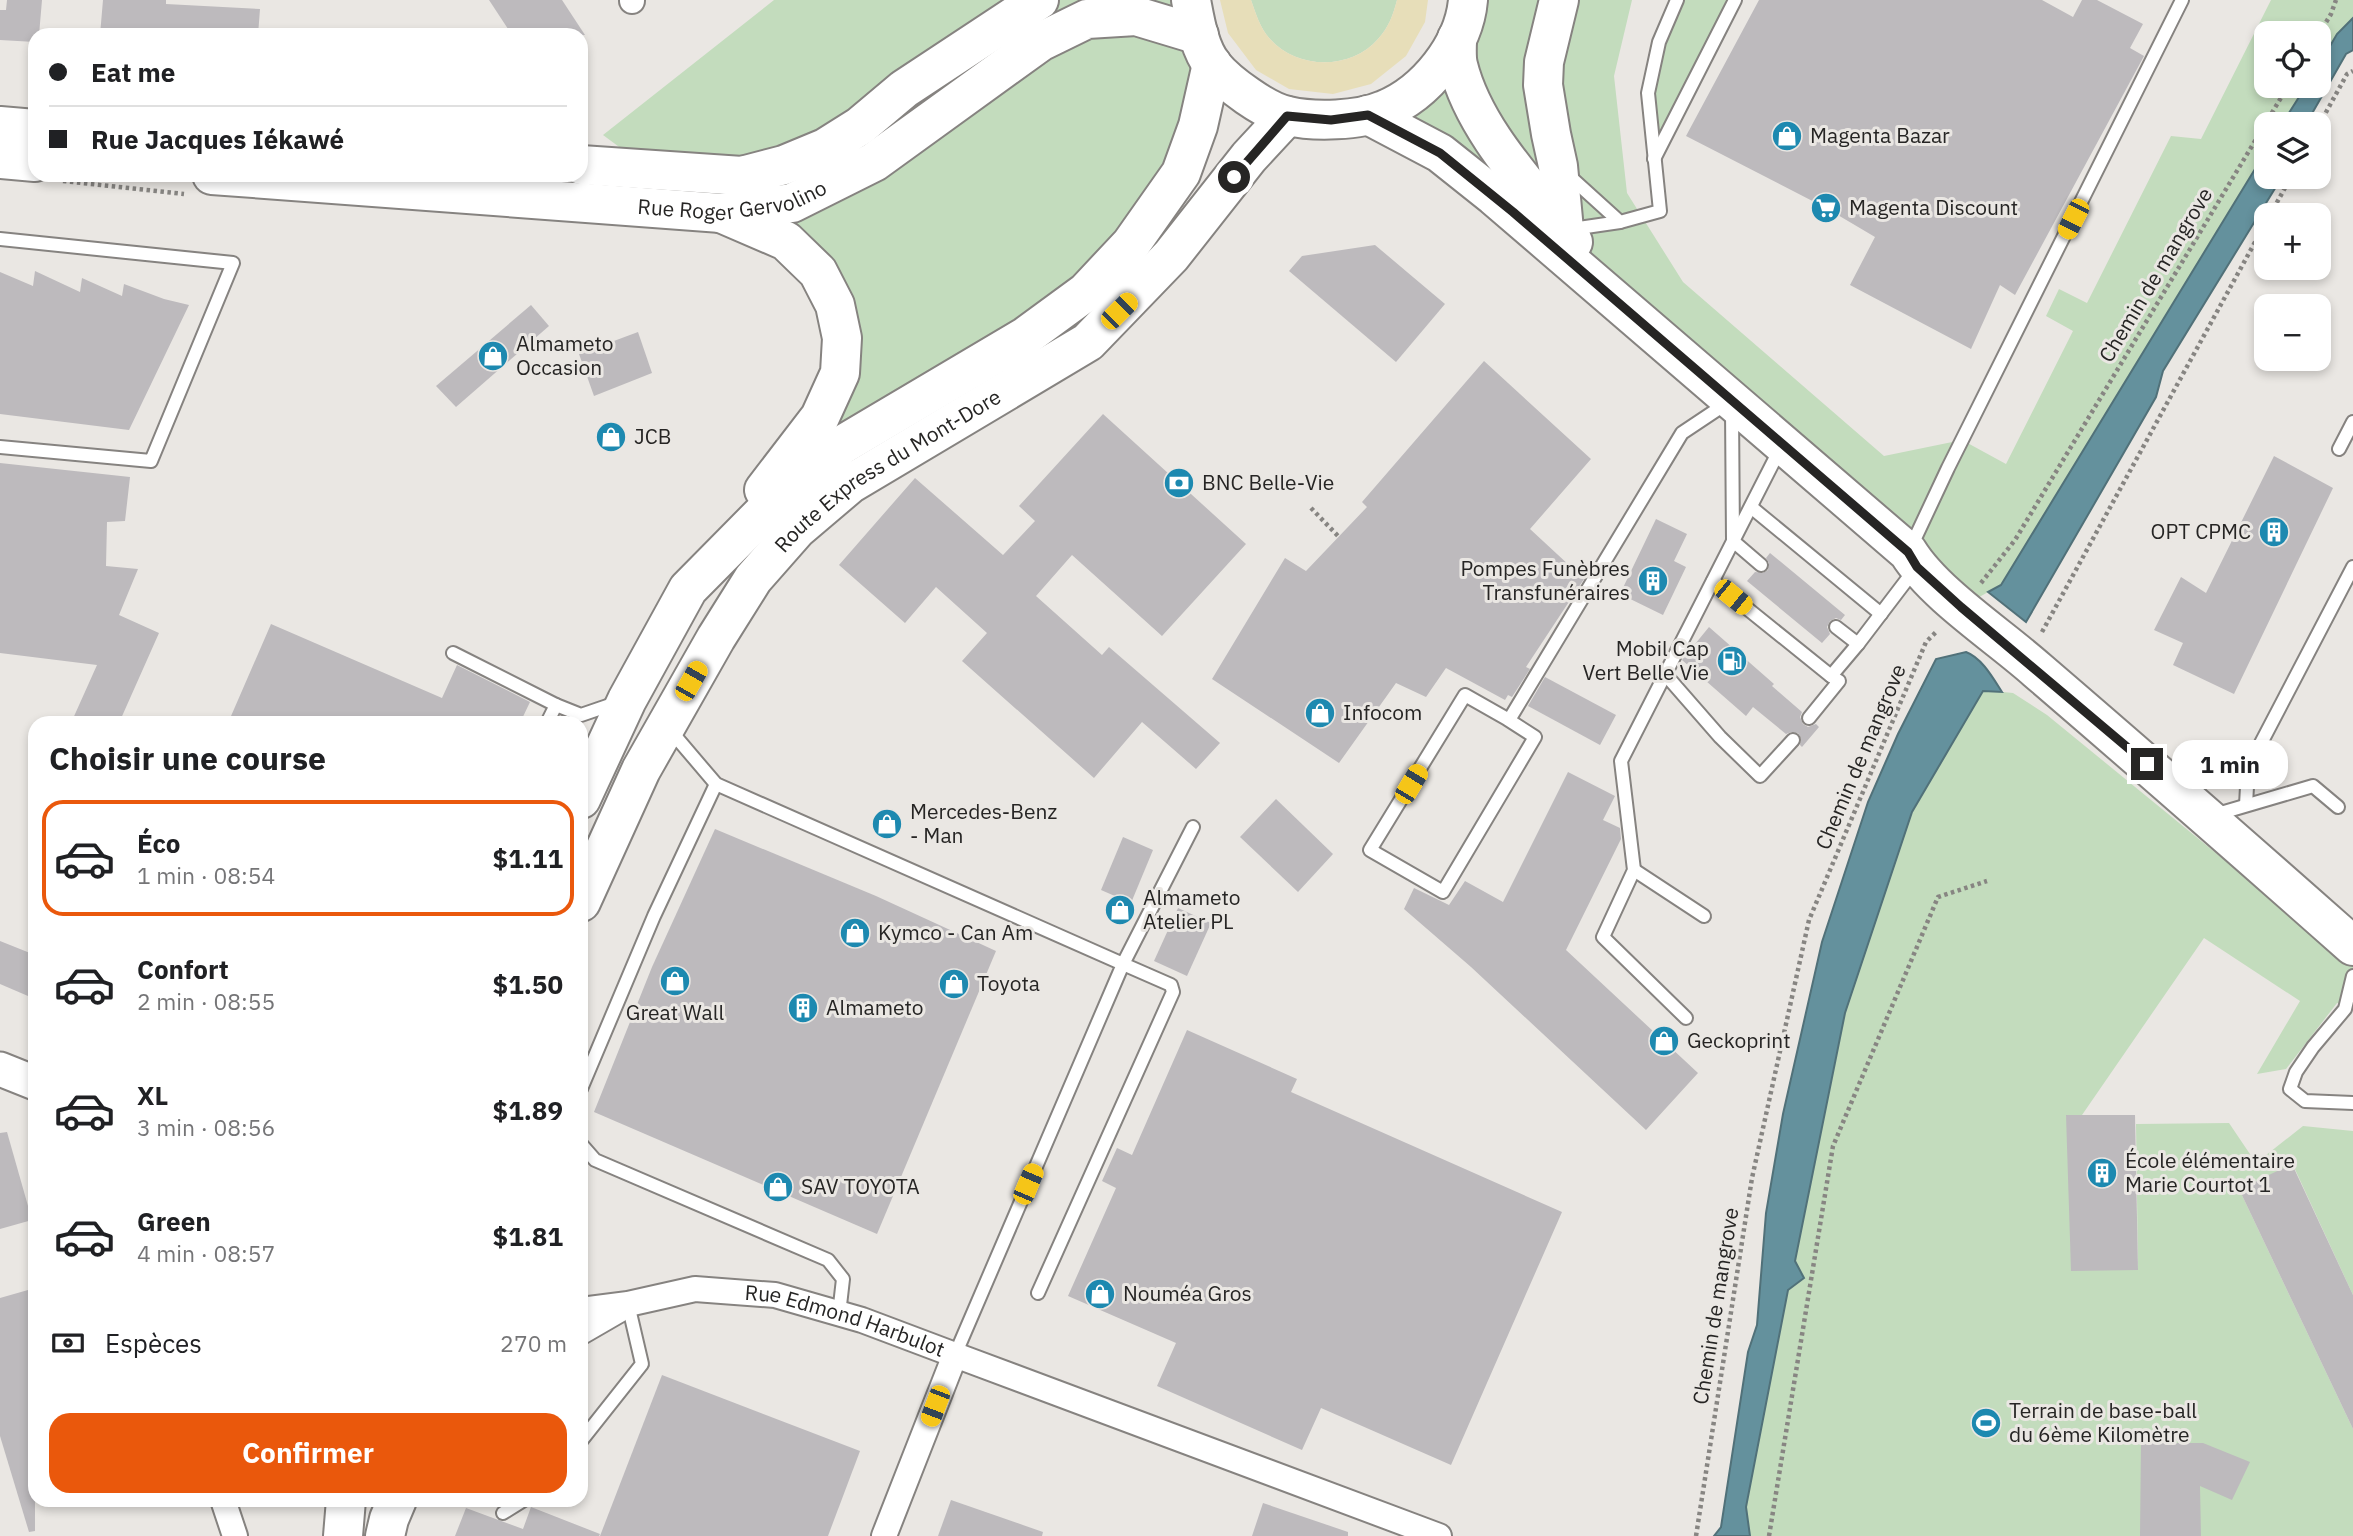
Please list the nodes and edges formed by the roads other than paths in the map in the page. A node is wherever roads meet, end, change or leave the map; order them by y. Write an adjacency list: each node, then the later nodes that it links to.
1 (1010, 0): 10 (main road)
2 (1039, 0): 10 (main road, Rue Roger Gervolino)
3 (1468, 0): 9 (main road)
4 (1559, 0): 19 (main road)
5 (1677, 0): 16 (lane)
6 (1735, 0): 16 (lane)
7 (2182, 0): 33 (lane)
8 (1200, 33): 12 (main road); 21 (main road, Rue Roger Gervolino); 37 (main road, Route Express du Mont-Dore)
9 (1457, 38): 11 (main road); 23 (main road)
10 (904, 89): 18 (main road, Rue Roger Gervolino)
11 (1368, 115): 12 (main road); 25 (main road)
12 (1287, 116): 49 (main road, Route Express du Mont-Dore)
13 (0, 126): 14 (main road)
14 (28, 128)
15 (0, 159): 17 (main road)
16 (1653, 160): 22 (lane)
17 (28, 161)
18 (588, 165)
19 (1558, 166): 22 (lane); 23 (main road)
20 (303, 182): 21 (main road, Rue Roger Gervolino)
21 (721, 214): 37 (main road)
22 (1620, 222): 23 (lane)
23 (1564, 230): 25 (main road)
24 (0, 239): 29 (lane)
25 (1626, 309): 26 (main road)
26 (1732, 400): 28 (main road); 32 (lane); 48 (lane)
27 (2353, 422): 30 (lane)
28 (1783, 443): 31 (lane); 33 (main road)
29 (0, 447)
30 (2339, 449)
31 (1751, 507): 32 (lane); 38 (lane)
32 (1733, 541): 34 (lane); 36 (lane)
33 (1913, 560): 38 (lane); 55 (main road)
34 (1761, 565)
35 (2353, 567): 53 (lane)
36 (1713, 581): 42 (lane); 43 (lane)
37 (688, 589): 44 (main road, Route Express du Mont-Dore)
38 (1881, 614): 40 (lane)
39 (1836, 627): 40 (lane)
40 (1858, 644): 43 (lane)
41 (453, 653): 45 (lane)
42 (1665, 674): 50 (lane); 57 (lane)
43 (1831, 676): 47 (lane)
44 (627, 699): 45 (lane); 51 (main road, Route Express du Mont-Dore)
45 (556, 705): 46 (lane)
46 (550, 716)
47 (1809, 718)
48 (1507, 719): 48 (lane)
49 (667, 725): 52 (lane); 58 (main road, Route Express du Mont-Dore)
50 (1793, 740)
51 (588, 784)
52 (716, 785): 61 (lane); 66 (lane)
53 (2246, 805): 54 (lane); 55 (lane)
54 (2339, 807)
55 (2207, 816): 60 (main road)
56 (1193, 827): 61 (lane)
57 (1633, 870): 59 (lane); 64 (lane)
58 (588, 886)
59 (1704, 916)
60 (2353, 946)
61 (1123, 964): 70 (lane); 75 (lane)
62 (2353, 976): 63 (lane)
63 (2349, 1012): 68 (lane)
64 (1686, 1018)
65 (0, 1069): 67 (main road)
66 (588, 1072)
67 (28, 1080)
68 (2353, 1103)
69 (588, 1152): 73 (lane)
70 (1038, 1293)
71 (628, 1304): 72 (street, Rue Edmond Harbulot); 73 (street, Rue Edmond Harbulot); 74 (street); 76 (lane)
72 (588, 1309)
73 (839, 1314): 75 (street, Rue Edmond Harbulot)
74 (588, 1328)
75 (955, 1355): 82 (street); 86 (street, Rue Edmond Harbulot)
76 (588, 1432)
77 (225, 1507): 83 (street)
78 (346, 1507): 84 (main road)
79 (394, 1507): 85 (main road)
80 (512, 1507): 81 (lane)
81 (503, 1513)
82 (1378, 1526): 87 (street)
83 (235, 1536)
84 (344, 1536)
85 (385, 1536)
86 (884, 1536)
87 (1439, 1536)

